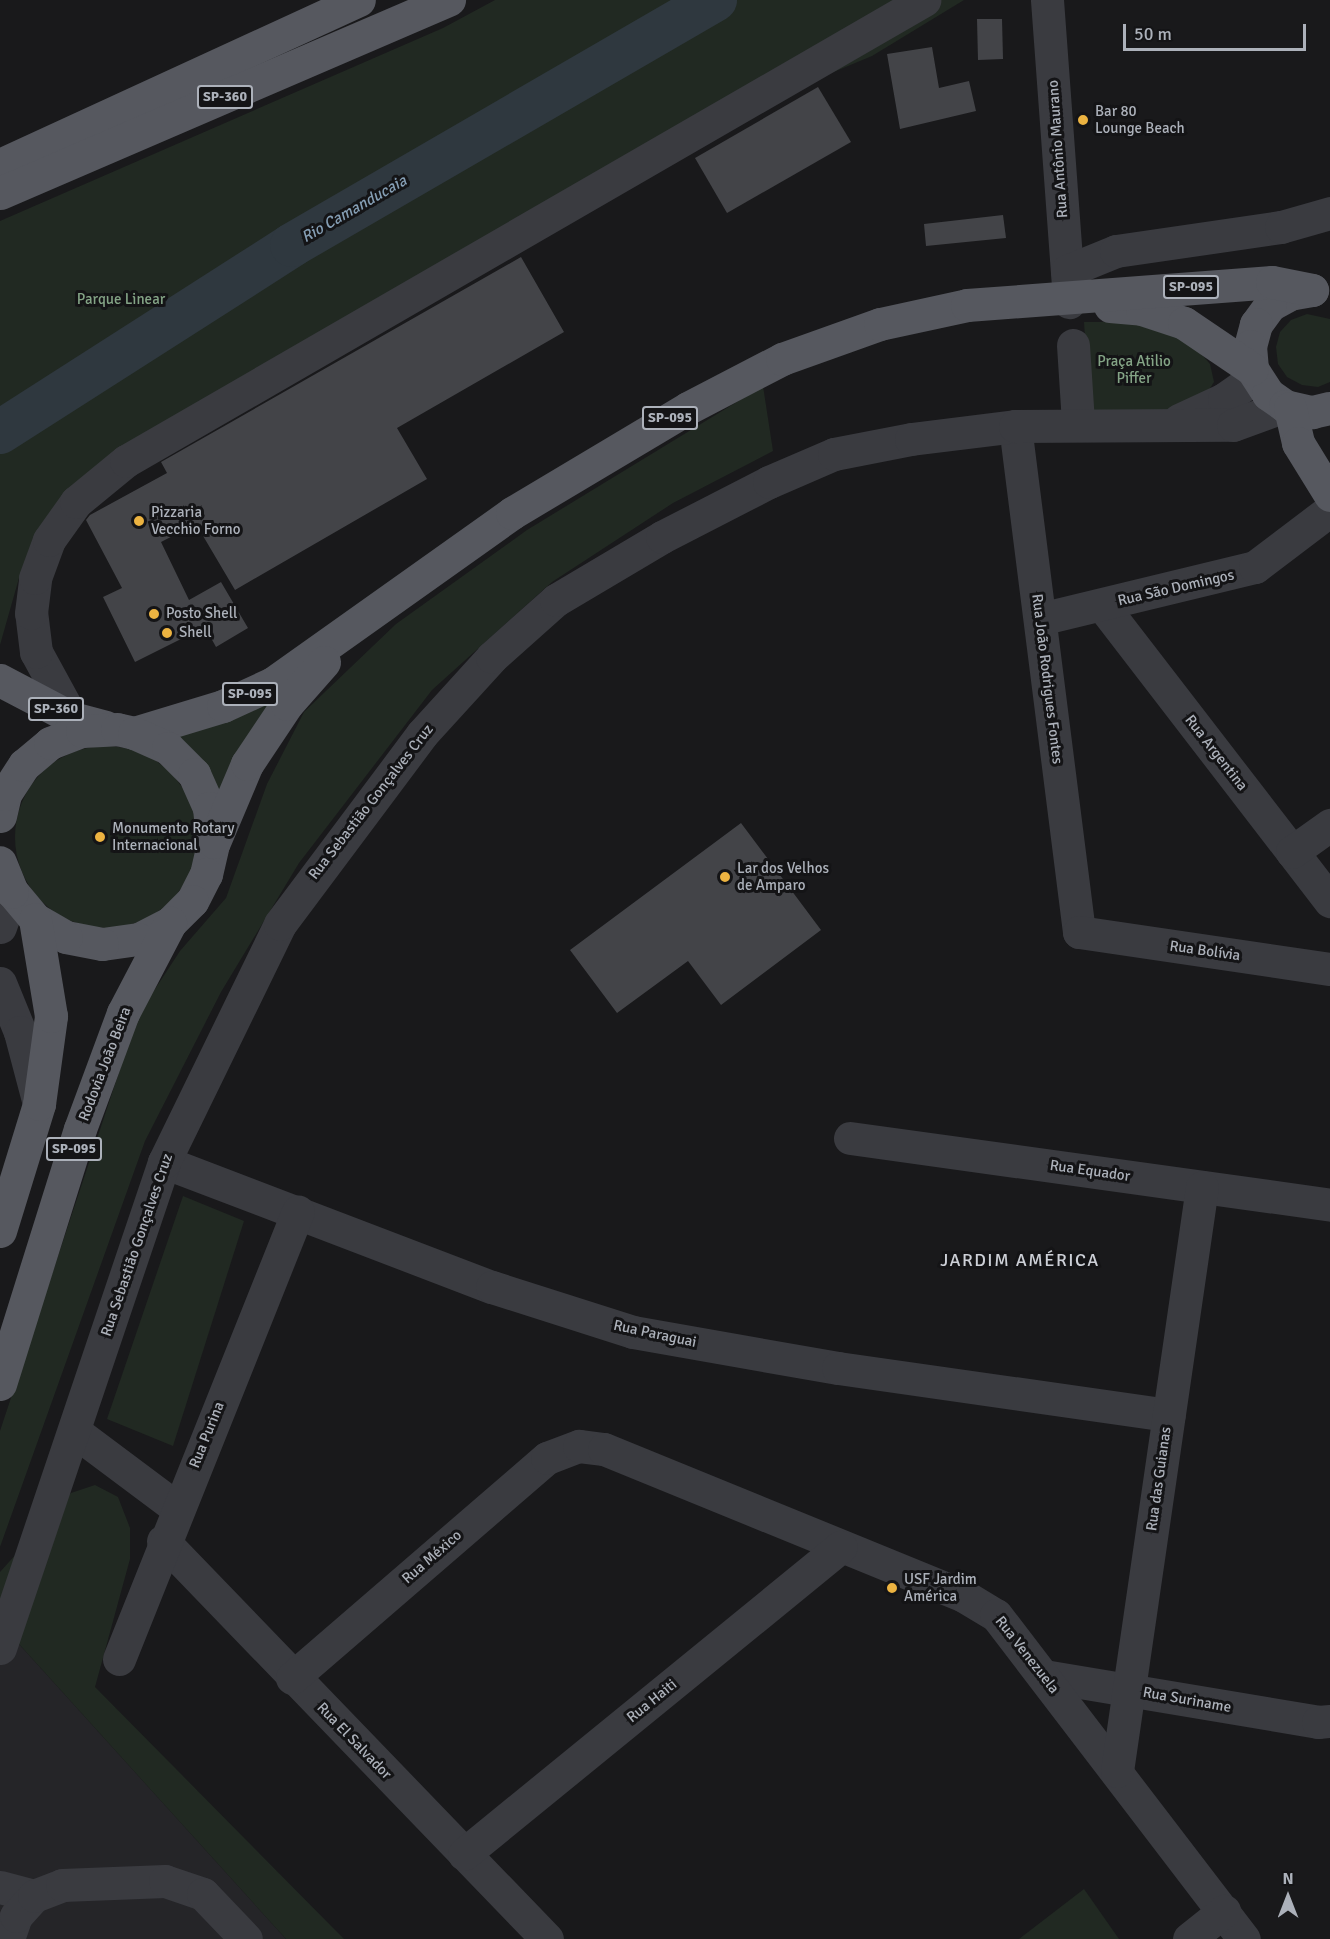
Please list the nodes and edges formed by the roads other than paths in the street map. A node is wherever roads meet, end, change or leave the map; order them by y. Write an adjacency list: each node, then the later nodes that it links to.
1 (359, 0): 7 (main road, SP-360)
2 (415, 0): 6 (main road)
3 (449, 0): 6 (main road, SP-360)
4 (924, 0): 25 (street)
5 (1046, 1): 10 (street, Rua Antônio Maurano)
6 (312, 59): 8 (main road, SP-360)
7 (0, 165)
8 (0, 193)
9 (1330, 213): 10 (street)
10 (1068, 289): 11 (main road, SP-095); 13 (main road, SP-095); 23 (main road, SP-095)
11 (1325, 291): 13 (main road, SP-095)
12 (1074, 345): 16 (street)
13 (1254, 373): 14 (main road, SP-095); 17 (street)
14 (1288, 407): 15 (main road); 17 (street, Rua Sebastião Gonçalves Cruz); 19 (main road)
15 (1330, 408)
16 (1078, 423): 17 (street, Rua Sebastião Gonçalves Cruz); 18 (street, Rua Sebastião Gonçalves Cruz)
17 (1172, 423)
18 (1015, 426): 22 (street, Rua João Rodrigues Fontes); 41 (street, Rua Sebastião Gonçalves Cruz)
19 (1330, 495)
20 (1330, 510): 21 (street, Rua São Domingos)
21 (1102, 605): 22 (street, Rua São Domingos); 30 (street, Rua Argentina)
22 (1040, 620): 36 (street, Rua João Rodrigues Fontes)
23 (352, 628): 26 (main road, SP-095); 29 (main road, SP-095)
24 (0, 680): 25 (main road, SP-360)
25 (72, 718): 26 (main road, SP-360)
26 (125, 731): 27 (main road, SP-095); 29 (main road, SP-095)
27 (0, 816)
28 (1330, 825): 30 (street)
29 (213, 844): 34 (main road, SP-095)
30 (1292, 852): 32 (street, Rua Argentina)
31 (6, 877): 33 (main road, SP-095); 35 (street)
32 (1330, 901)
33 (35, 919): 34 (main road, SP-095); 39 (main road, SP-095)
34 (170, 923): 46 (main road, Rodovia João Beira / SP-095)
35 (0, 927)
36 (1079, 932): 37 (street, Rua Bolívia)
37 (1330, 969)
38 (0, 983): 39 (street)
39 (39, 1104): 45 (main road, SP-095)
40 (849, 1138): 42 (street, Rua Equador)
41 (164, 1162): 44 (street, Rua Paraguai); 48 (street, Rua Sebastião Gonçalves Cruz)
42 (1202, 1187): 43 (street, Rua Equador); 47 (street, Rua das Guianas)
43 (1330, 1205)
44 (298, 1212): 47 (street, Rua Paraguai); 50 (street, Rua Purina)
45 (0, 1231)
46 (0, 1384)
47 (1169, 1415): 57 (street, Rua das Guianas)
48 (74, 1431): 50 (street); 53 (street, Rua Sebastião Gonçalves Cruz)
49 (579, 1446): 52 (street, Rua Venezuela); 56 (street, Rua México)
50 (177, 1508): 51 (street, Rua Purina)
51 (163, 1542): 54 (street, Rua Purina); 56 (street, Rua El Salvador)
52 (841, 1547): 55 (street, Rua Venezuela); 60 (street, Rua Haiti)
53 (0, 1648)
54 (119, 1659)
55 (1044, 1676): 57 (street, Rua Suriname); 59 (street, Rua Venezuela)
56 (292, 1678): 60 (street, Rua El Salvador)
57 (1128, 1690): 58 (street, Rua Suriname); 59 (street, Rua das Guianas)
58 (1330, 1721)
59 (1117, 1771): 63 (street, Rua Venezuela)
60 (464, 1854): 66 (street, Rua El Salvador)
61 (0, 1887): 62 (street)
62 (34, 1896): 64 (street); 65 (street)
63 (1224, 1911): 67 (street); 68 (street, Rua Venezuela)
64 (8, 1939)
65 (246, 1939)
66 (548, 1939)
67 (1189, 1939)
68 (1244, 1939)

